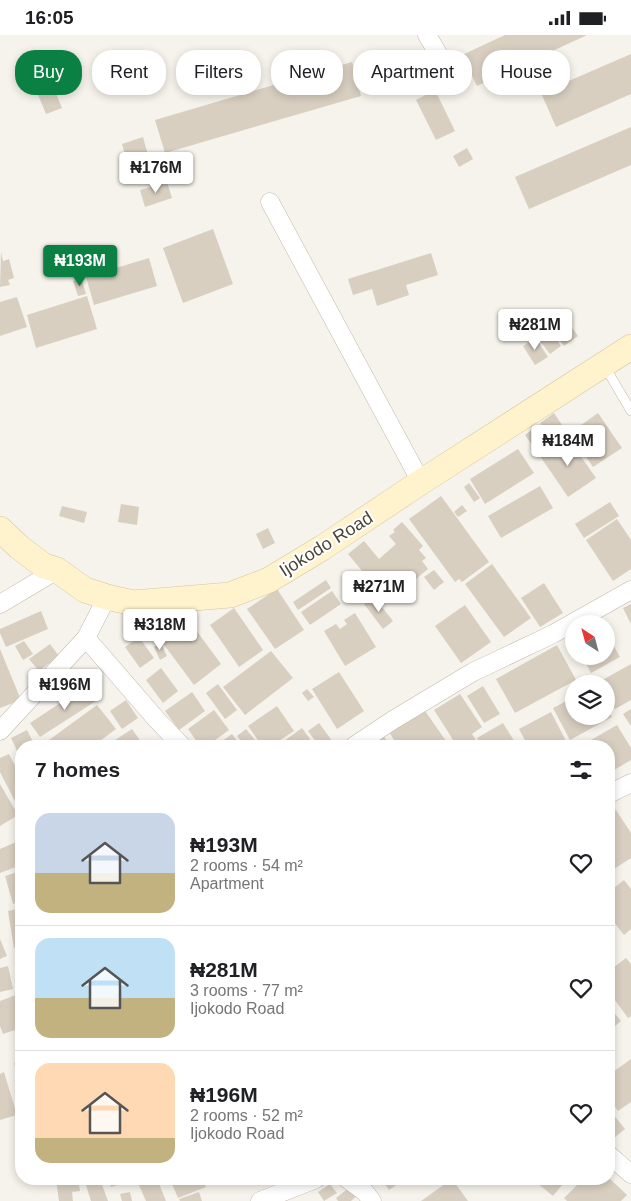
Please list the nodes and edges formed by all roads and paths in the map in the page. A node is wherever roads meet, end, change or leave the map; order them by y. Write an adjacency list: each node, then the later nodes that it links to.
1 (427, 35): 2 (street)
2 (436, 50)
3 (270, 202): 7 (street)
4 (631, 347): 5 (main road, Ijokodo Road)
5 (604, 365): 6 (lane); 7 (main road, Ijokodo Road)
6 (631, 411)
7 (421, 482): 11 (main road, Ijokodo Road)
8 (0, 529): 9 (main road, Ijokodo Road)
9 (57, 570): 11 (main road, Ijokodo Road); 12 (street)
10 (631, 590): 16 (street)
11 (107, 597): 13 (street)
12 (0, 603)
13 (86, 638): 14 (street); 15 (street)
14 (0, 731)
15 (176, 740)
16 (363, 740)
17 (631, 783): 18 (street)
18 (615, 791)
19 (615, 1160): 20 (street)
20 (631, 1174)
21 (301, 1185): 23 (street)
22 (356, 1185): 24 (street)
23 (260, 1201)
24 (372, 1201)

